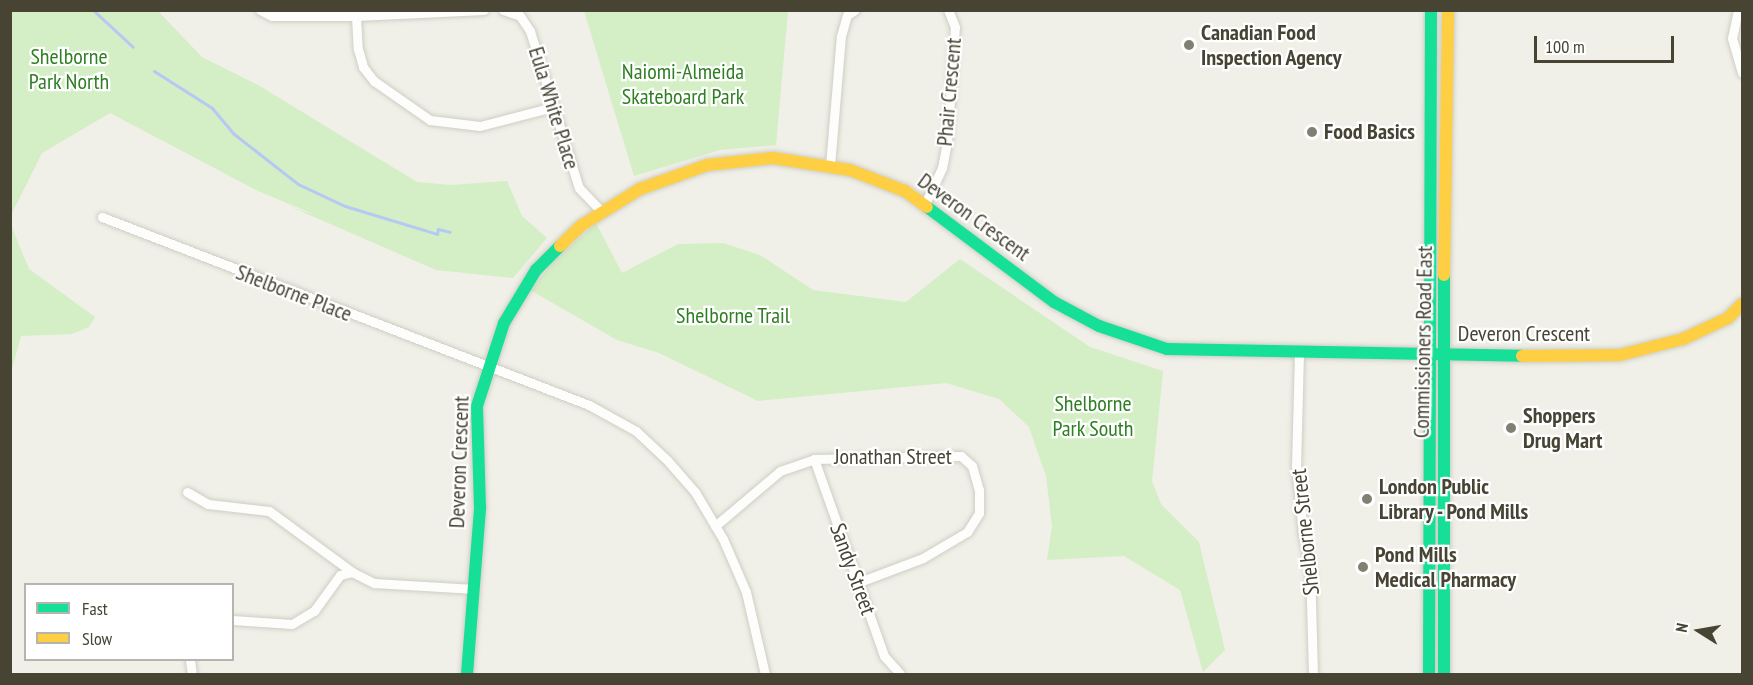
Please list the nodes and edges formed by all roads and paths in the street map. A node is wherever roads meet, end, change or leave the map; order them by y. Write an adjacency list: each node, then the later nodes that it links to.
1 (260, 10): 9 (street)
2 (484, 10): 9 (street)
3 (503, 10): 11 (street, Eula White Place)
4 (855, 10): 12 (street)
5 (948, 10): 13 (street, Phair Crescent)
6 (1431, 10): 19 (street, Commissioners Road East)
7 (1448, 10): 18 (street, Commissioners Road East)
8 (1738, 10): 10 (street)
9 (356, 16): 11 (street)
10 (1743, 73)
11 (552, 107): 14 (street, Eula White Place)
12 (830, 166): 13 (street, Deveron Crescent); 14 (street, Deveron Crescent)
13 (924, 206): 17 (street, Deveron Crescent)
14 (601, 211): 20 (street, Deveron Crescent)
15 (102, 217): 20 (street, Shelborne Place)
16 (1743, 304): 18 (street, Deveron Crescent)
17 (1299, 353): 19 (street, Deveron Crescent); 31 (street, Shelborne Street)
18 (1444, 355): 19 (street, Deveron Crescent); 33 (street, Commissioners Road East)
19 (1428, 356): 32 (street, Commissioners Road East)
20 (487, 368): 23 (street); 26 (street, Deveron Crescent)
21 (814, 459): 23 (street, Jonathan Street); 25 (street, Sandy Street); 25 (street, Jonathan Street)
22 (187, 492): 24 (street)
23 (715, 526): 29 (street)
24 (352, 572): 26 (street); 27 (street)
25 (859, 582): 30 (street, Sandy Street)
26 (474, 589): 28 (street, Deveron Crescent)
27 (234, 620)
28 (467, 675)
29 (765, 675)
30 (900, 675)
31 (1313, 675)
32 (1429, 675)
33 (1444, 675)

